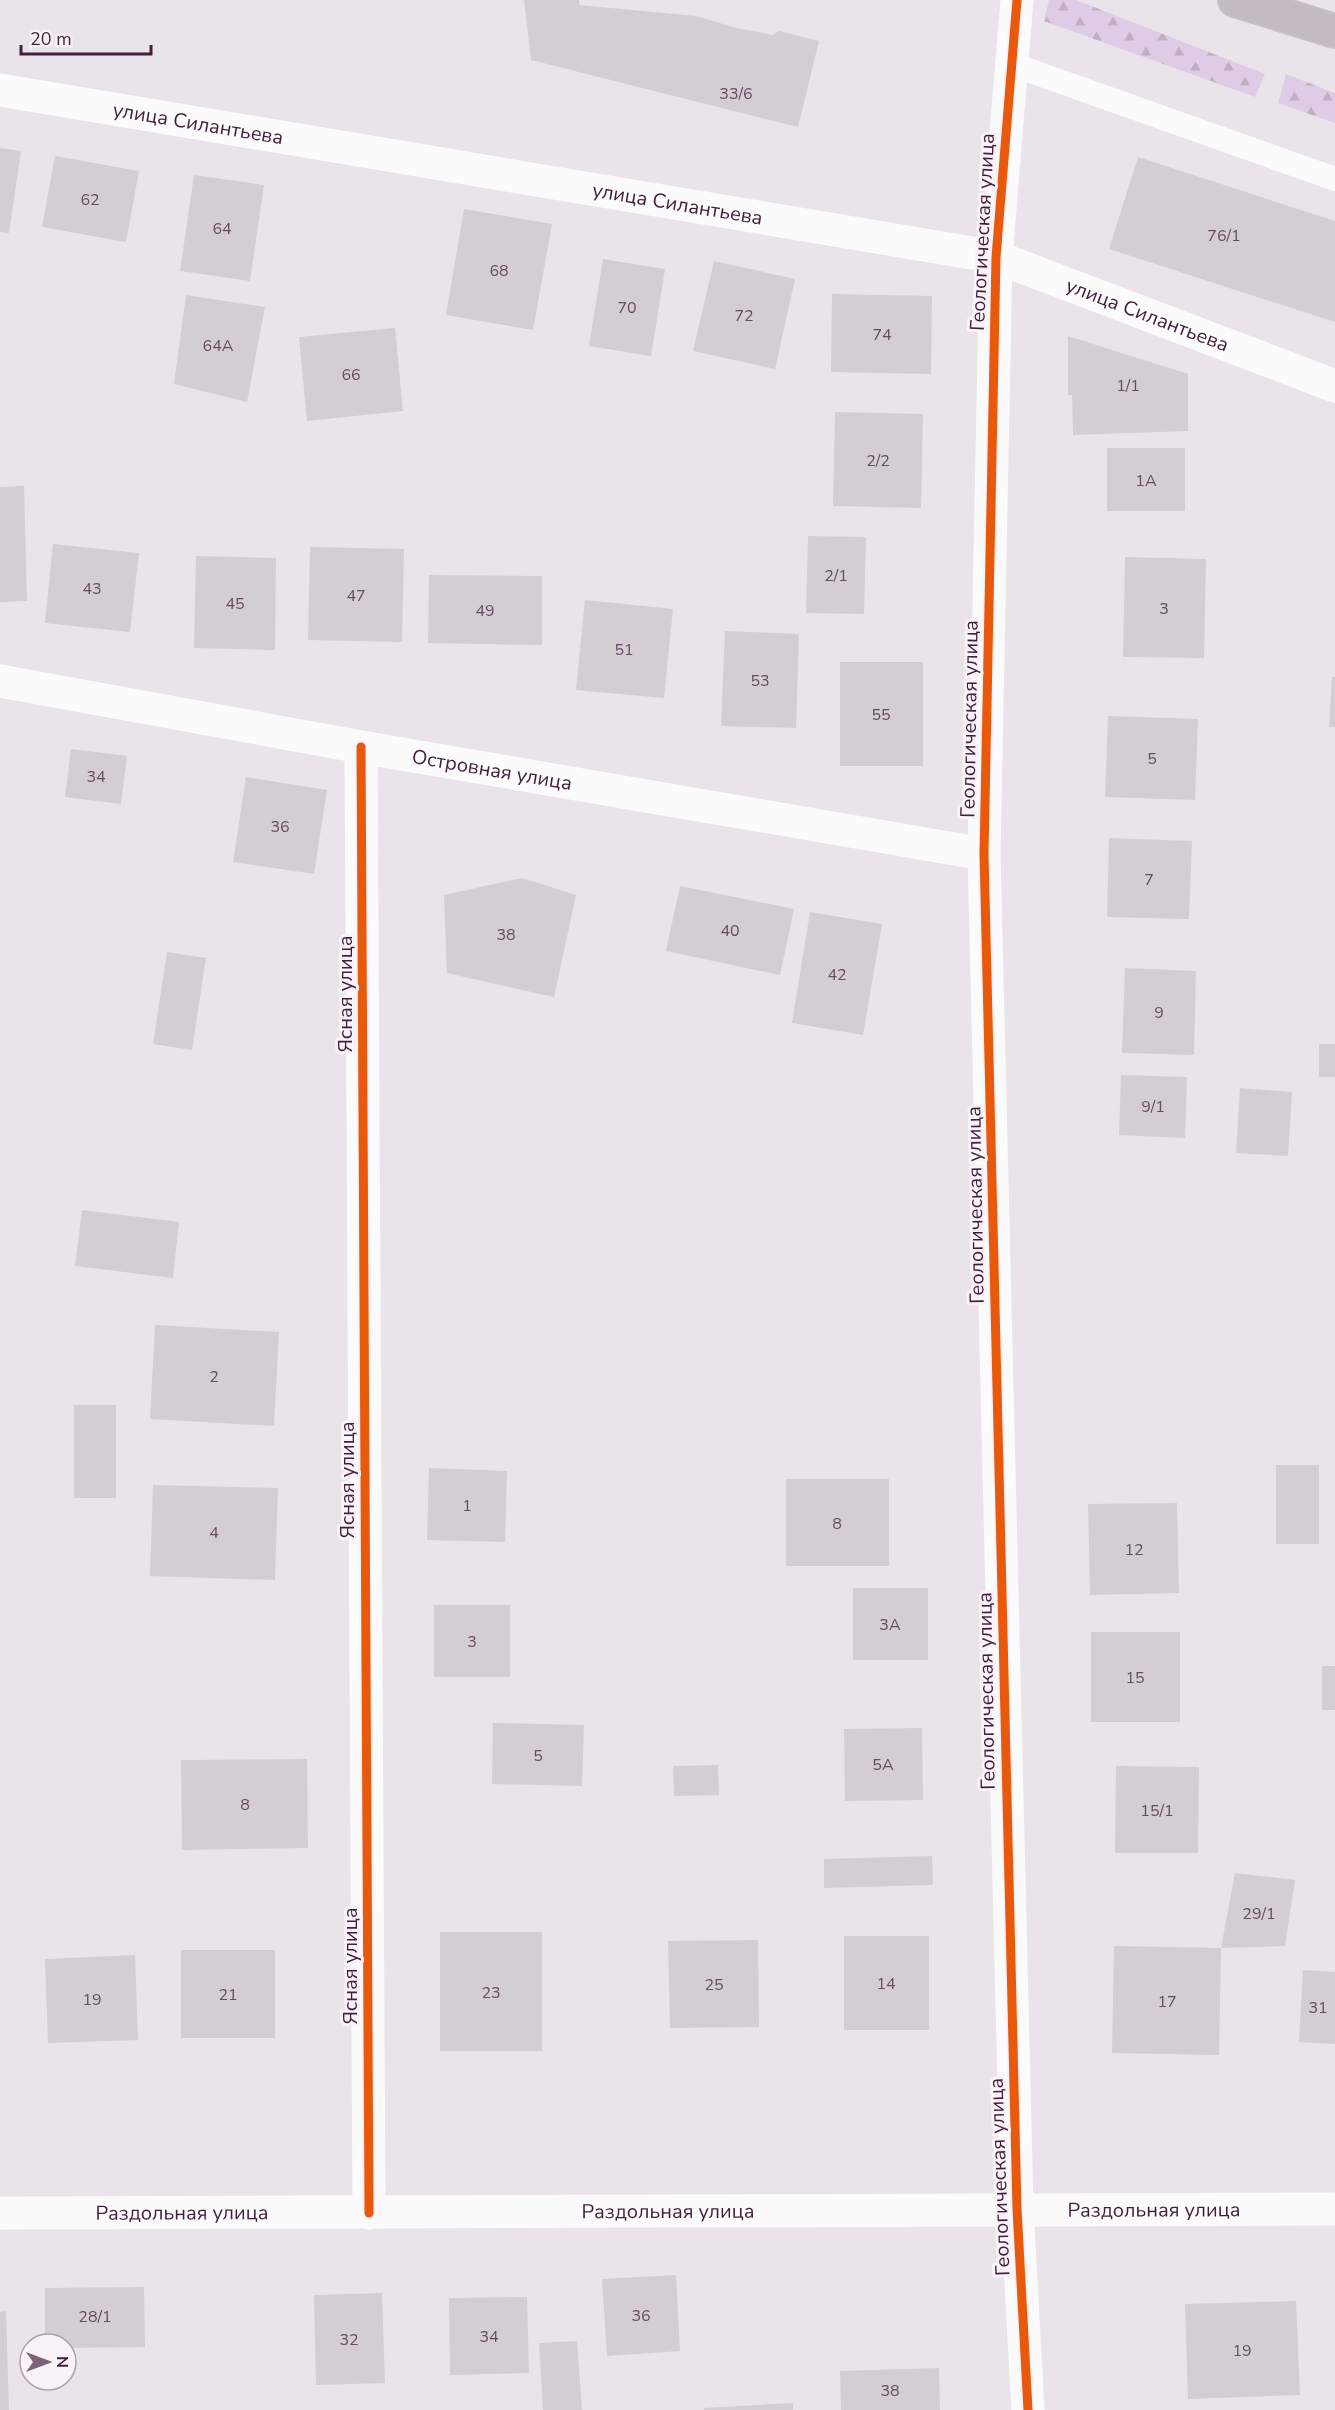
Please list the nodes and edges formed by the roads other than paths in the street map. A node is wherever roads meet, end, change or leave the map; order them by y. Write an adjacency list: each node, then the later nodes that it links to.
1 (1017, 0): 4 (street, Геологическая улица)
2 (1235, 0): 3 (highway)
3 (1335, 31)
4 (1011, 64): 6 (lane); 7 (street, Геологическая улица)
5 (0, 90): 7 (street, улица Силантьева)
6 (1335, 179)
7 (996, 257): 8 (street, улица Силантьева); 11 (street, Геологическая улица)
8 (1335, 386)
9 (0, 681): 10 (street, Островная улица)
10 (362, 747): 11 (street, Островная улица); 15 (street, Ясная улица)
11 (984, 854): 12 (street, Геологическая улица)
12 (1017, 2209): 13 (street, Раздольная улица); 15 (street, Раздольная улица); 16 (street, Геологическая улица)
13 (1335, 2209)
14 (0, 2213): 15 (street, Раздольная улица)
15 (369, 2213)
16 (1028, 2410)

